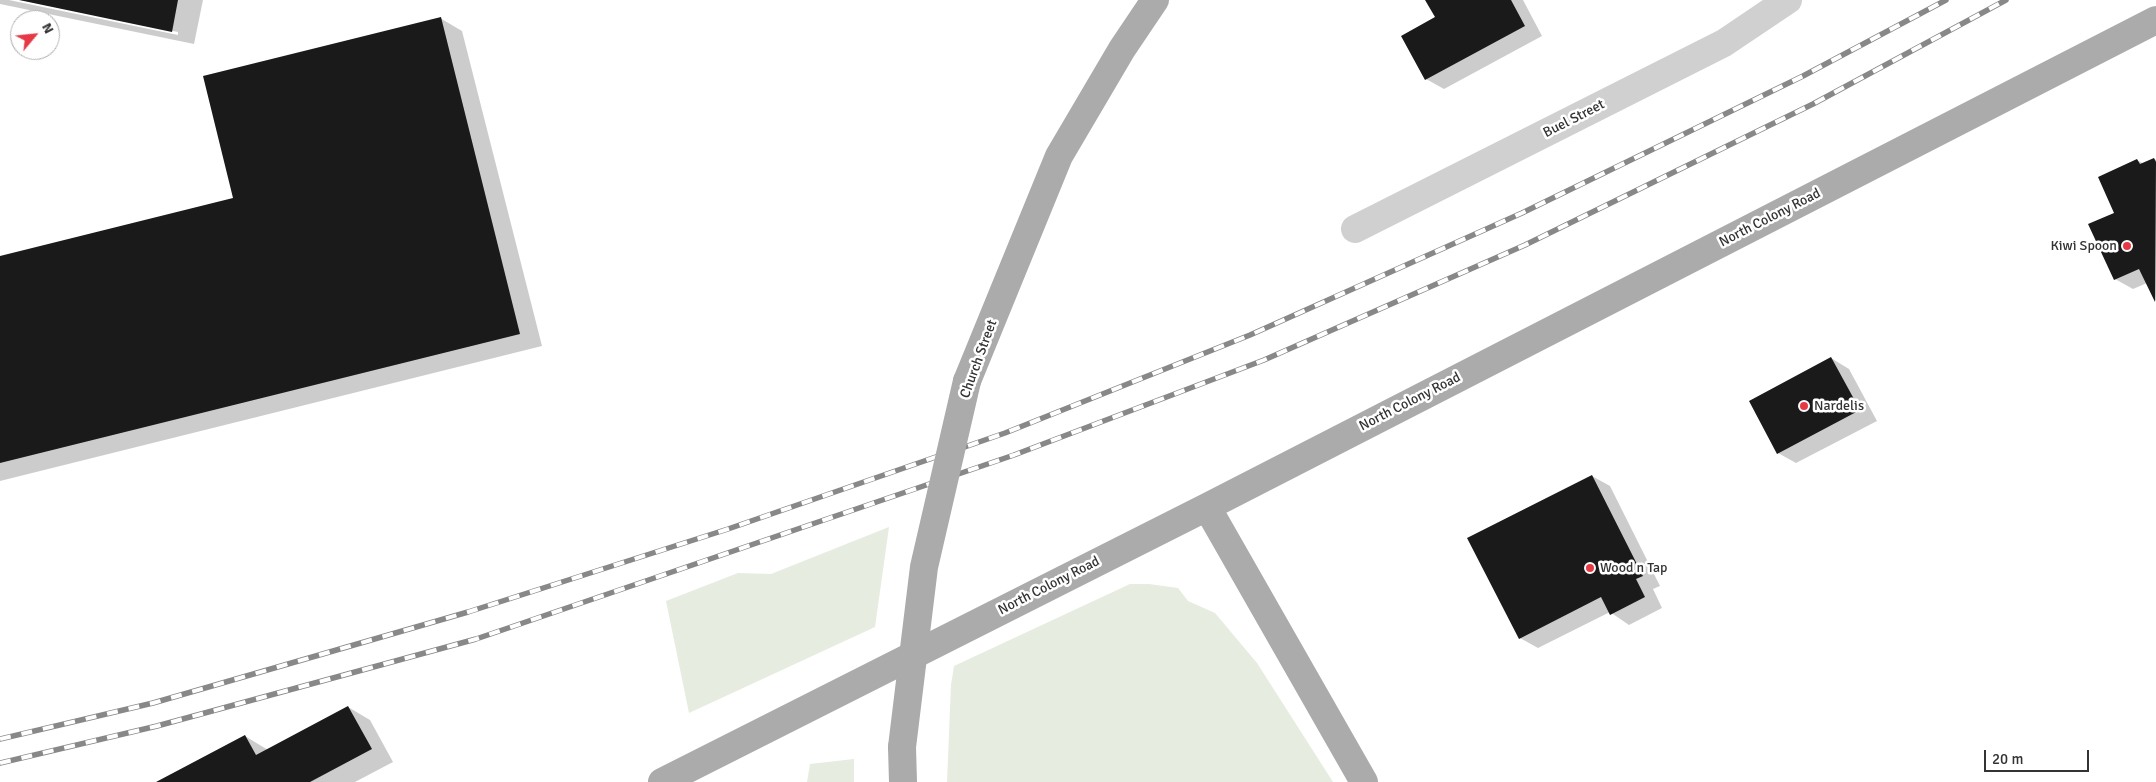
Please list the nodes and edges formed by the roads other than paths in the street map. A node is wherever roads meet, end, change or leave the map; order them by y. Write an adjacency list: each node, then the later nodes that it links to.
1 (1155, 0): 7 (main road, Church Street, bridge)
2 (1788, 0): 4 (street, Buel Street)
3 (2156, 20): 5 (main road, North Colony Road)
4 (1355, 229)
5 (1206, 507): 6 (main road, North Colony Road); 8 (main road)
6 (662, 782)
7 (903, 782)
8 (1364, 782)

